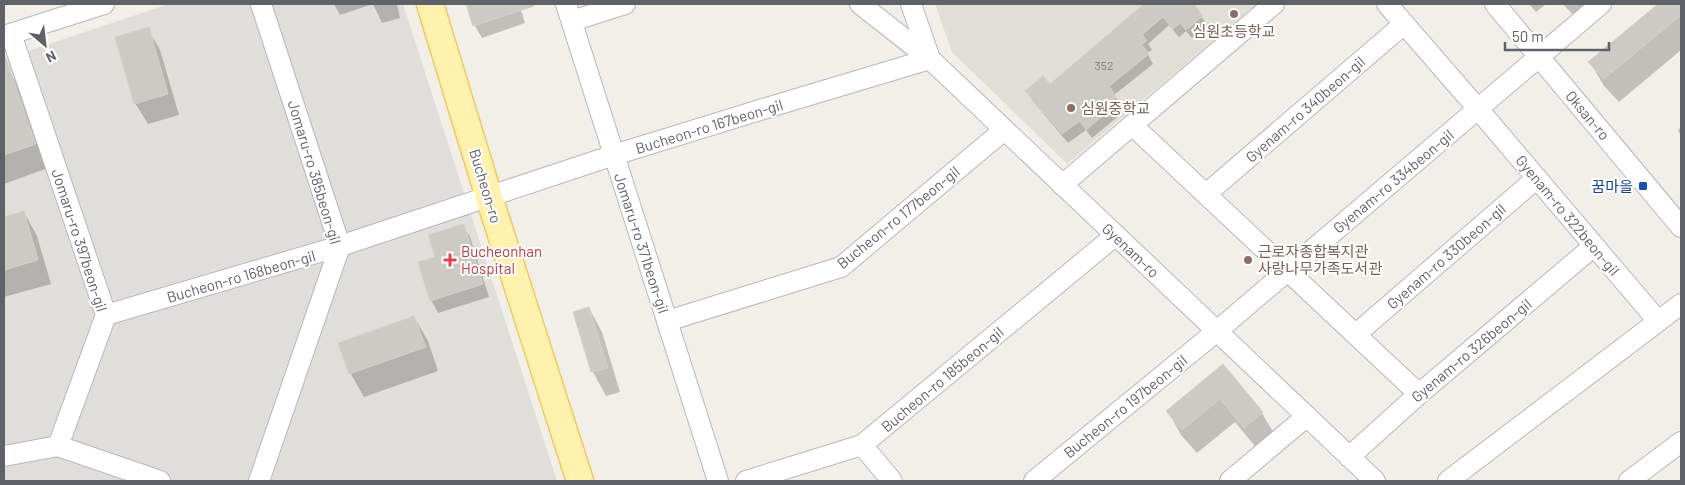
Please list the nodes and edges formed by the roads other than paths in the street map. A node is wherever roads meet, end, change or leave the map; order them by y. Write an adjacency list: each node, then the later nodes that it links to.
1 (104, 4): 13 (street)
2 (261, 4): 26 (street, Jomaru-ro 385beon-gil)
3 (430, 4): 23 (main road, Bucheon-ro)
4 (625, 4): 11 (street)
5 (860, 4): 15 (street)
6 (911, 4): 15 (street, Gyenam-ro)
7 (1274, 4): 17 (street)
8 (1386, 4): 12 (street)
9 (1495, 4): 14 (street, Oksan-ro)
10 (1600, 4): 14 (street, Gyenam-ro 334beon-gil)
11 (569, 12): 19 (street, Jomaru-ro 371beon-gil)
12 (1404, 24): 16 (street); 22 (street, Gyenam-ro 340beon-gil)
13 (8, 35): 30 (street, Jomaru-ro 397beon-gil)
14 (1540, 56): 16 (street, Gyenam-ro 334beon-gil); 24 (street, Oksan-ro)
15 (930, 59): 18 (street, Gyenam-ro); 19 (street, Bucheon-ro 167beon-gil)
16 (1478, 109): 20 (street, Gyenam-ro 322beon-gil); 28 (street, Gyenam-ro 334beon-gil)
17 (1132, 125): 21 (street); 22 (street)
18 (1004, 130): 21 (street, Gyenam-ro); 31 (street, Bucheon-ro 177beon-gil)
19 (614, 155): 23 (street, Bucheon-ro 167beon-gil); 31 (street, Jomaru-ro 371beon-gil)
20 (1537, 178): 27 (street, Gyenam-ro 322beon-gil); 34 (street, Gyenam-ro 330beon-gil)
21 (1062, 185): 25 (street, Gyenam-ro)
22 (1206, 194): 28 (street)
23 (489, 197): 26 (street, Bucheon-ro 168beon-gil); 44 (main road, Bucheon-ro)
24 (1681, 227)
25 (1116, 235): 33 (street, Gyenam-ro); 38 (street, Bucheon-ro 185beon-gil)
26 (340, 246): 30 (street, Bucheon-ro 168beon-gil); 43 (street, Jomaru-ro 385beon-gil)
27 (1594, 246): 32 (street, Gyenam-ro 322beon-gil); 35 (street, Gyenam-ro 326beon-gil)
28 (1288, 270): 33 (street, Gyenam-ro 334beon-gil); 34 (street)
29 (1681, 304): 32 (street)
30 (106, 315): 39 (street, Jomaru-ro 397beon-gil)
31 (667, 321): 45 (street, Jomaru-ro 371beon-gil)
32 (1658, 322): 51 (street)
33 (1217, 331): 36 (street, Gyenam-ro); 48 (street, Bucheon-ro 197beon-gil)
34 (1356, 334): 35 (street)
35 (1419, 394): 41 (street, Gyenam-ro 326beon-gil)
36 (1307, 416): 41 (street, Gyenam-ro); 49 (street)
37 (1681, 442): 52 (street)
38 (862, 445): 46 (street, Bucheon-ro 185beon-gil); 47 (street)
39 (58, 446): 40 (street); 42 (street)
40 (4, 456)
41 (1349, 456): 50 (street, Gyenam-ro)
42 (160, 481)
43 (259, 481)
44 (580, 481)
45 (718, 481)
46 (746, 481)
47 (892, 481)
48 (1034, 481)
49 (1230, 481)
50 (1376, 481)
51 (1448, 481)
52 (1629, 481)

